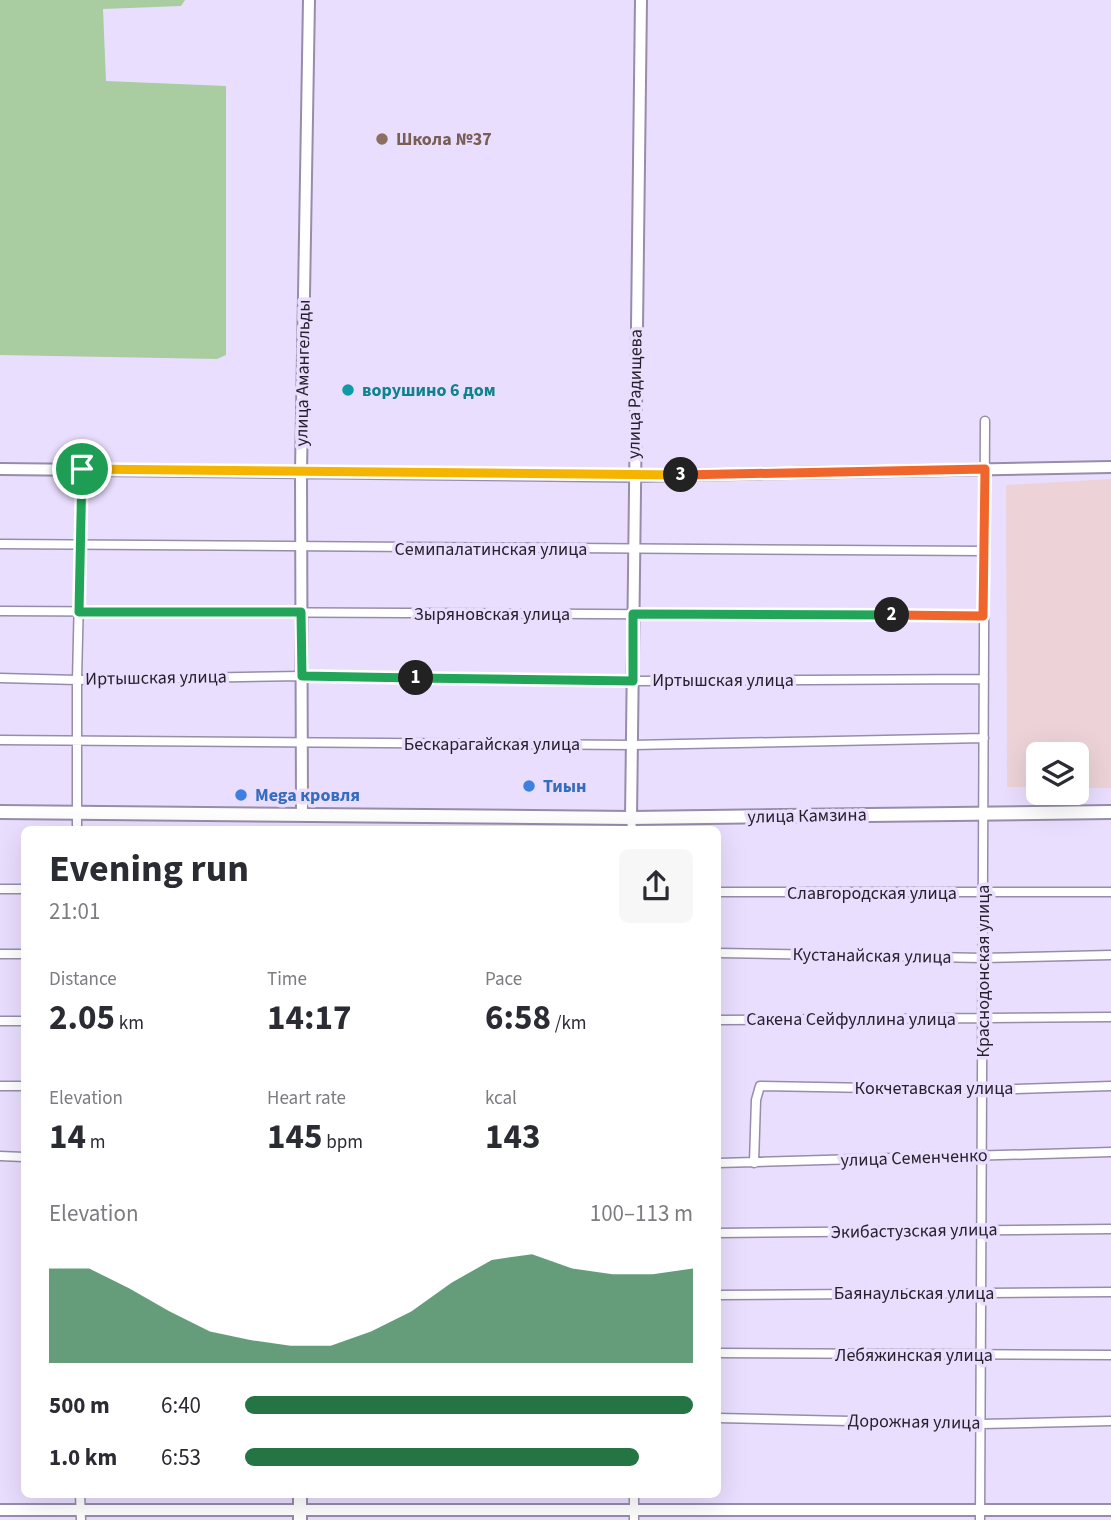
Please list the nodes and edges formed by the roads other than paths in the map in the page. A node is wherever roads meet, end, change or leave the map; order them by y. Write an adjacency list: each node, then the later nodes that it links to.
1 (309, 0): 8 (street, улица Амангельды)
2 (640, 0): 9 (street, улица Радищева)
3 (985, 421): 7 (street, Краснодонская улица)
4 (1111, 467): 7 (street)
5 (0, 469): 6 (street)
6 (82, 469): 8 (street); 11 (street)
7 (985, 469): 9 (street); 14 (street, Краснодонская улица)
8 (301, 472): 9 (street); 12 (street, улица Амангельды)
9 (635, 476): 13 (street, улица Радищева)
10 (0, 544): 11 (street, Семипалатинская улица)
11 (81, 545): 12 (street, Семипалатинская улица); 16 (street)
12 (301, 548): 13 (street, Семипалатинская улица); 17 (street, улица Амангельды)
13 (634, 550): 14 (street, Семипалатинская улица); 18 (street, улица Радищева)
14 (982, 551): 19 (street, Краснодонская улица)
15 (0, 611): 16 (street, Зыряновская улица)
16 (79, 612): 17 (street, Зыряновская улица); 23 (street)
17 (301, 612): 18 (street, Зыряновская улица); 20 (street, улица Амангельды)
18 (633, 614): 19 (street, Зыряновская улица); 24 (street, улица Радищева)
19 (983, 616): 22 (street, Краснодонская улица)
20 (302, 676): 23 (street, Иртышская улица); 24 (street, Иртышская улица); 28 (street, улица Амангельды)
21 (0, 678): 23 (street, Иртышская улица)
22 (984, 679): 24 (street, Иртышская улица); 25 (street, Краснодонская улица)
23 (77, 680): 27 (street)
24 (633, 681): 29 (street, улица Радищева)
25 (984, 738): 29 (street, Бескарагайская улица); 33 (street, Краснодонская улица)
26 (0, 740): 27 (street, Бескарагайская улица)
27 (77, 742): 28 (street, Бескарагайская улица); 32 (street)
28 (303, 742): 29 (street, Бескарагайская улица); 34 (street, улица Амангельды)
29 (632, 745): 35 (street, улица Радищева)
30 (1111, 812): 33 (main road, улица Камзина)
31 (0, 813): 32 (main road, улица Камзина)
32 (77, 814): 34 (main road, улица Камзина); 36 (street)
33 (984, 814): 35 (main road, улица Камзина); 42 (street, Краснодонская улица)
34 (302, 815): 35 (main road, улица Камзина); 37 (main road, улица Амангельды)
35 (631, 824)
36 (77, 826)
37 (302, 826)
38 (0, 889): 39 (street)
39 (21, 889)
40 (721, 892): 42 (street, Славгородская улица)
41 (1111, 892): 42 (street, Славгородская улица)
42 (983, 893): 47 (street, Краснодонская улица)
43 (721, 953): 47 (street, Кустанайская улица)
44 (0, 954): 45 (street)
45 (21, 954)
46 (1111, 955): 47 (street, Кустанайская улица)
47 (983, 958): 49 (street, Краснодонская улица)
48 (1111, 1017): 49 (street, Сакена Сейфуллина улица)
49 (983, 1018): 50 (street, Сакена Сейфуллина улица); 56 (street, Краснодонская улица)
50 (721, 1020)
51 (0, 1021): 52 (street)
52 (21, 1021)
53 (0, 1086): 54 (street)
54 (21, 1086)
55 (1111, 1086): 56 (street, Кокчетавская улица)
56 (982, 1090): 58 (street, Краснодонская улица); 62 (street, Кокчетавская улица)
57 (1111, 1152): 58 (street, улица Семенченко)
58 (984, 1155): 62 (street, улица Семенченко); 64 (street, Краснодонская улица)
59 (0, 1156): 60 (street)
60 (21, 1157)
61 (721, 1163): 62 (street, улица Семенченко)
62 (754, 1163)
63 (1111, 1229): 64 (street, Экибастузская улица)
64 (983, 1230): 65 (street, Экибастузская улица); 67 (street, Краснодонская улица)
65 (721, 1233)
66 (1111, 1292): 67 (street, Баянаульская улица)
67 (983, 1293): 68 (street, Баянаульская улица); 70 (street, Краснодонская улица)
68 (721, 1295)
69 (721, 1353): 70 (street, Лебяжинская улица)
70 (982, 1355): 71 (street, Лебяжинская улица); 74 (street, Краснодонская улица)
71 (1111, 1355)
72 (721, 1418): 74 (street, Дорожная улица)
73 (1111, 1422): 74 (street, Дорожная улица)
74 (981, 1424): 81 (street, Краснодонская улица)
75 (300, 1498): 80 (main road)
76 (0, 1510): 78 (street)
77 (1111, 1510): 81 (street)
78 (80, 1515): 80 (street)
79 (634, 1515): 80 (street); 81 (street)
80 (300, 1516)
81 (980, 1516)

